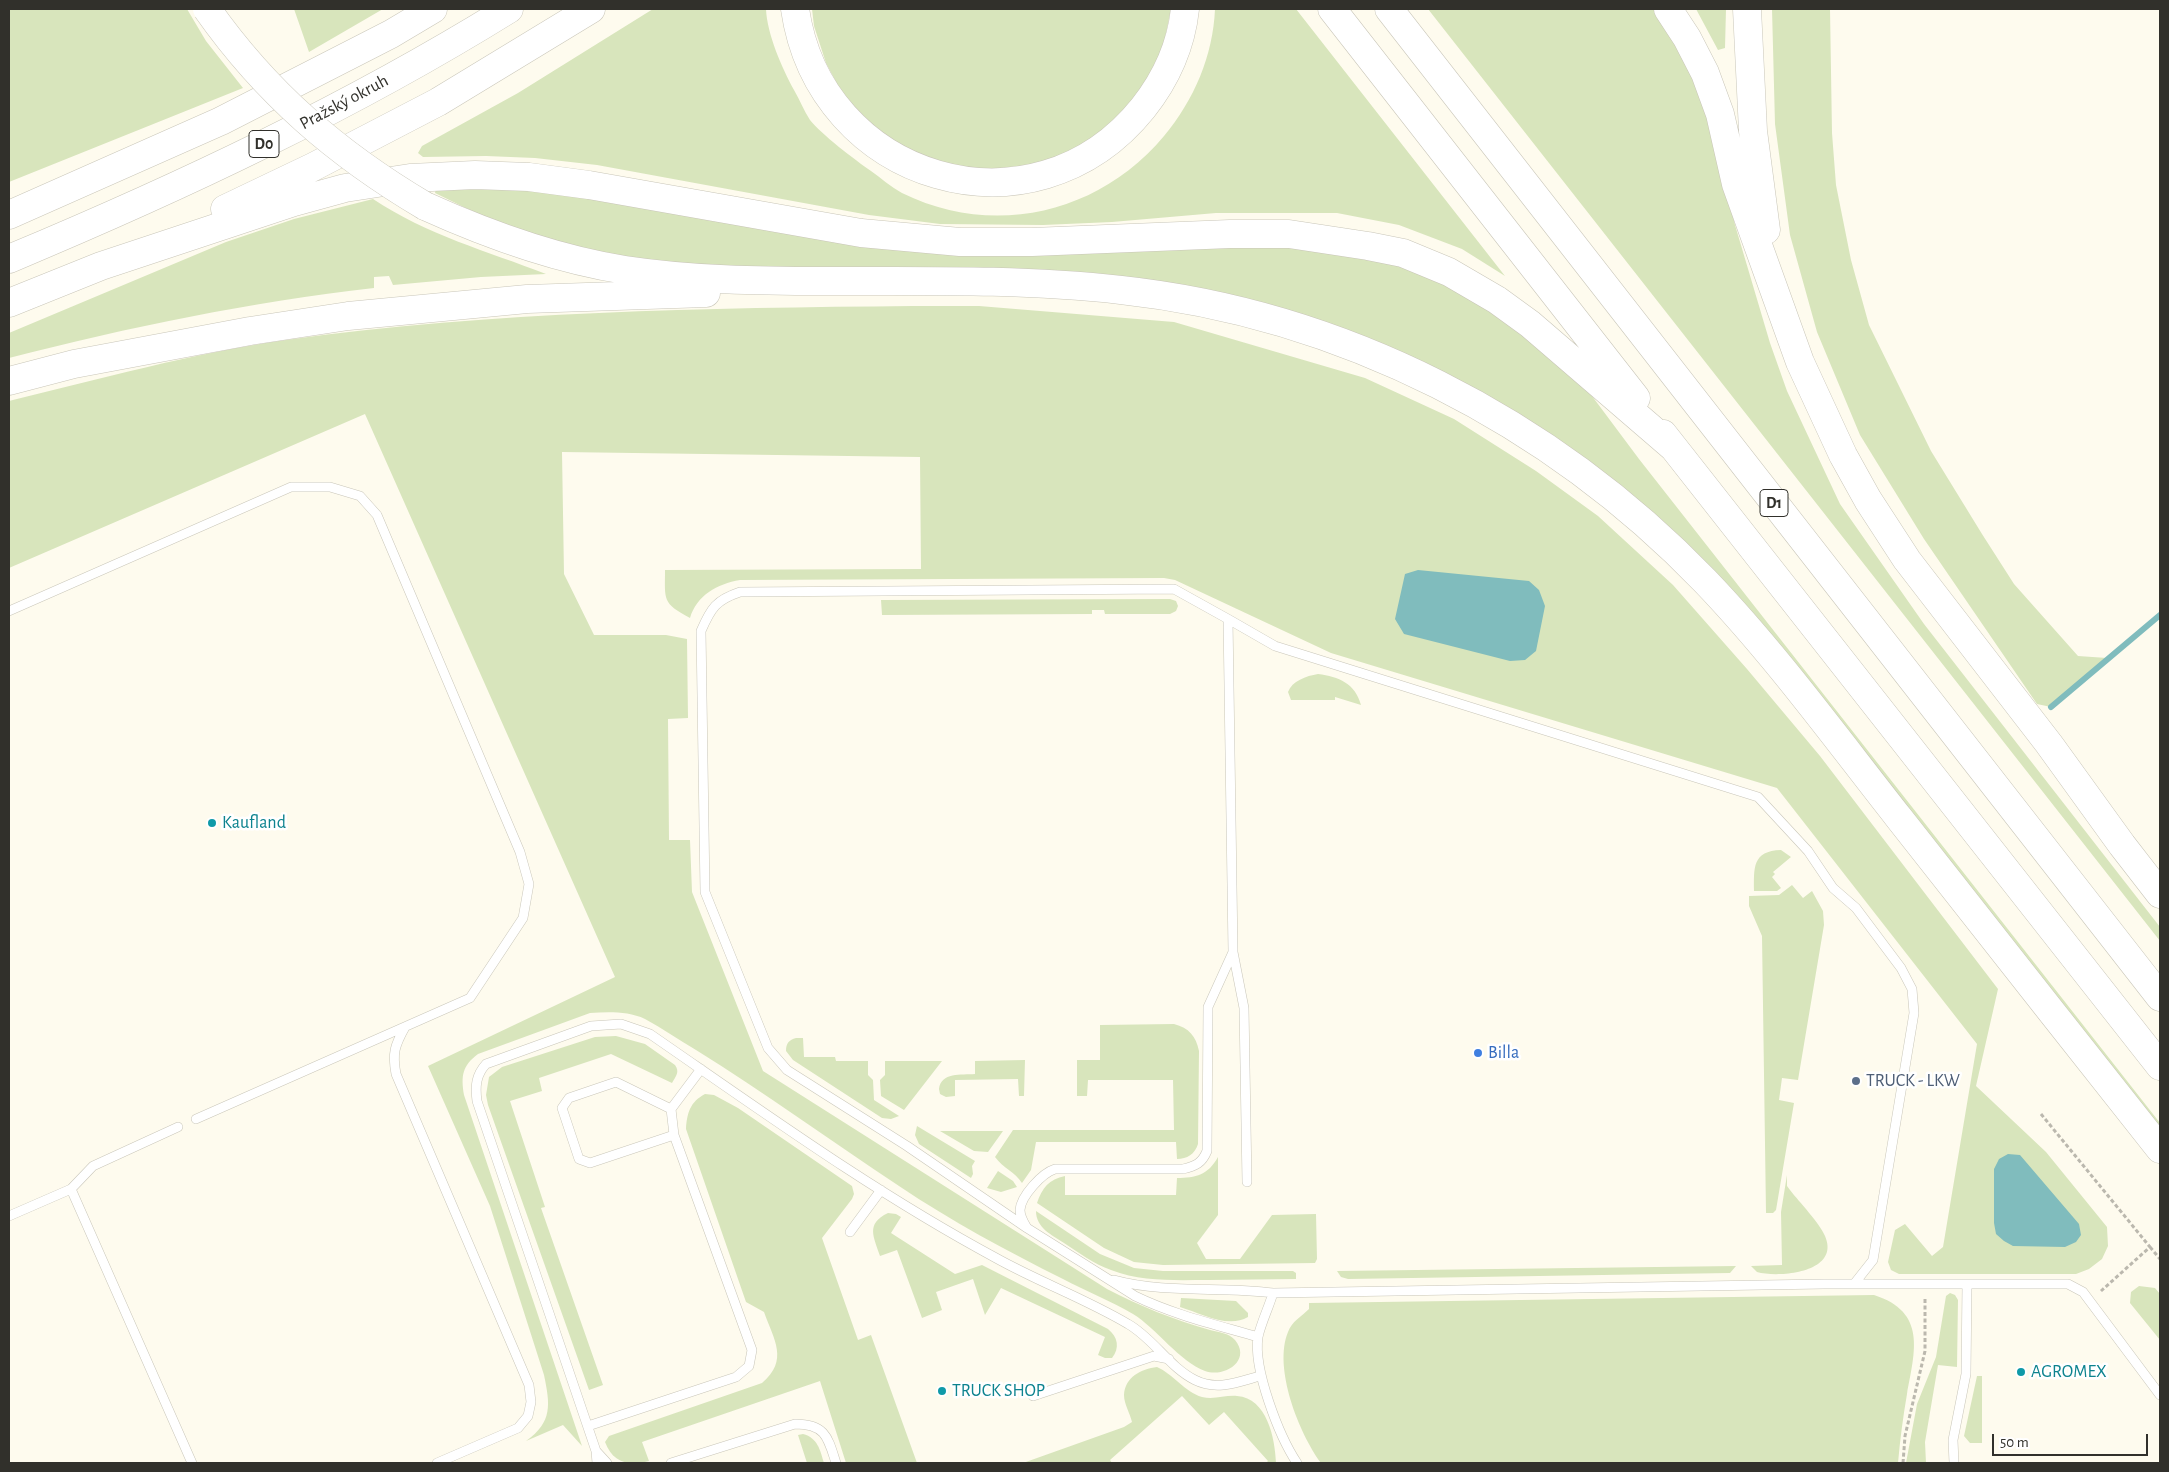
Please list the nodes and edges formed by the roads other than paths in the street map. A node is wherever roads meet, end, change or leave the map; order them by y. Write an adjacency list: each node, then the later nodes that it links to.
1 (207, 9): 14 (highway, bridge)
2 (433, 9): 11 (highway, D0)
3 (509, 9): 12 (highway, Pražský okruh / D0)
4 (591, 9): 13 (highway)
5 (794, 9): 6 (highway)
6 (1185, 9)
7 (1332, 9): 18 (highway, D1)
8 (1389, 9): 23 (highway, D1)
9 (1668, 9): 16 (highway)
10 (1746, 9): 16 (highway)
11 (9, 215)
12 (9, 259)
13 (101, 266): 15 (highway); 18 (highway)
14 (902, 281): 17 (highway); 33 (highway)
15 (9, 303)
16 (1800, 362): 21 (highway)
17 (9, 380)
18 (1674, 448): 27 (highway, D1)
19 (9, 611): 26 (lane)
20 (1228, 620): 22 (lane); 38 (lane); 41 (lane)
21 (2160, 894)
22 (1233, 952): 34 (lane); 38 (lane)
23 (2125, 952): 24 (highway, D1); 25 (lane, D1)
24 (2160, 997)
25 (2160, 1011)
26 (405, 1027): 30 (lane); 52 (lane)
27 (2157, 1054)
28 (700, 1069): 29 (lane); 36 (lane); 49 (lane)
29 (672, 1109): 32 (lane); 32 (lane)
30 (196, 1119)
31 (178, 1127): 35 (lane)
32 (674, 1135): 49 (lane)
33 (2160, 1149)
34 (1247, 1182)
35 (71, 1189): 37 (lane); 51 (lane)
36 (881, 1190): 39 (lane); 45 (lane)
37 (9, 1216)
38 (1027, 1228): 40 (lane)
39 (850, 1232)
40 (1104, 1278): 43 (lane); 44 (lane)
41 (1854, 1284): 42 (lane); 43 (lane)
42 (1967, 1284): 47 (lane); 58 (lane)
43 (1274, 1294): 44 (lane)
44 (1258, 1337): 46 (lane)
45 (1169, 1359): 46 (lane); 48 (lane)
46 (1260, 1376): 57 (lane)
47 (2160, 1395)
48 (1033, 1396)
49 (588, 1426): 50 (lane)
50 (596, 1451): 53 (lane); 54 (lane)
51 (192, 1463)
52 (437, 1463)
53 (596, 1463)
54 (607, 1463)
55 (671, 1463): 56 (lane)
56 (836, 1463)
57 (1297, 1463)
58 (1954, 1463)

